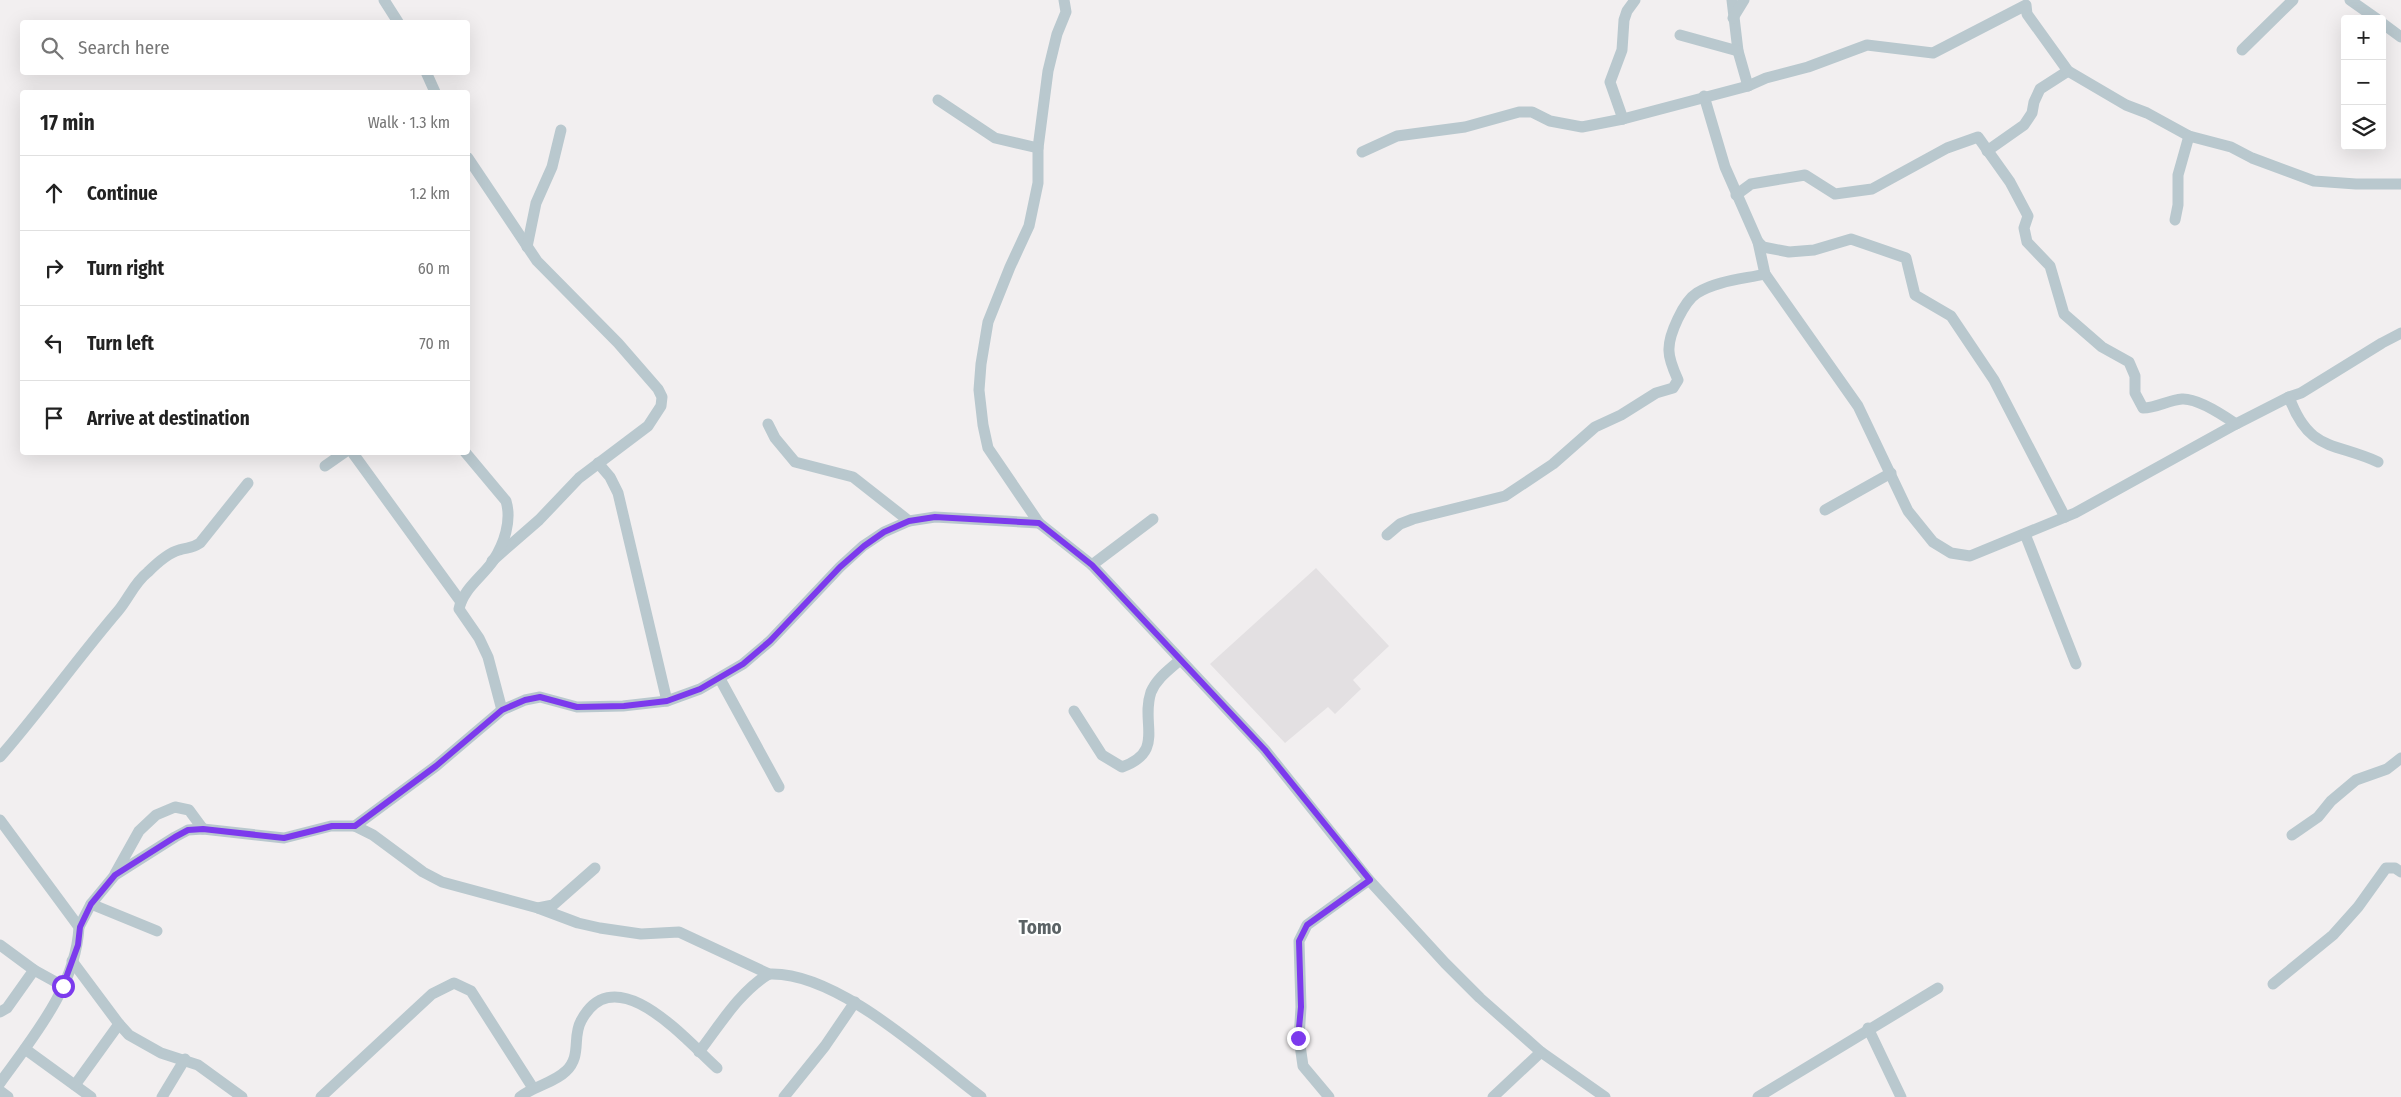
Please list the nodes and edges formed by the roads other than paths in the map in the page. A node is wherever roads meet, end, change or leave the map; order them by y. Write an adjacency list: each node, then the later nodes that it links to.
1 (384, 0): 12 (street)
2 (1074, 0): 9 (street)
3 (1634, 0): 24 (street)
4 (1732, 0): 11 (street)
5 (1744, 0): 11 (street)
6 (2293, 0): 16 (street)
7 (2350, 0): 10 (street)
8 (2025, 2): 18 (street); 20 (street)
9 (1065, 6): 27 (street)
10 (2371, 15)
11 (1733, 18): 17 (street)
12 (397, 20)
13 (2386, 26): 15 (street)
14 (1680, 35): 17 (street)
15 (2401, 37)
16 (2242, 50)
17 (1738, 51): 20 (street)
18 (2068, 71): 26 (street); 28 (street)
19 (427, 75): 21 (street)
20 (1748, 86): 22 (street)
21 (434, 90)
22 (1704, 96): 24 (street); 32 (street)
23 (938, 100): 27 (street)
24 (1623, 119): 29 (street)
25 (561, 130): 35 (street)
26 (2189, 136): 31 (street); 33 (street)
27 (1038, 148): 53 (street)
28 (1987, 151): 32 (street); 40 (street)
29 (1362, 152)
30 (470, 161): 35 (street)
31 (2401, 184)
32 (1736, 195): 34 (street)
33 (2175, 220)
34 (1758, 242): 36 (street); 50 (street)
35 (527, 247): 45 (street)
36 (1764, 274): 47 (street); 55 (street)
37 (2401, 333): 38 (street)
38 (2289, 397): 40 (street); 44 (street)
39 (768, 424): 52 (street)
40 (2236, 424): 50 (street)
41 (340, 455): 46 (street)
42 (354, 455): 58 (street)
43 (467, 455): 56 (street)
44 (2378, 462)
45 (598, 463): 56 (street); 62 (street)
46 (325, 466)
47 (1891, 473): 49 (street); 54 (street)
48 (248, 483): 65 (street)
49 (1825, 510)
50 (2065, 517): 54 (street)
51 (1153, 519): 57 (street)
52 (909, 521): 53 (street); 61 (street)
53 (1039, 523): 57 (street)
54 (2025, 534): 60 (street)
55 (1387, 535)
56 (492, 561): 58 (street)
57 (1092, 565): 59 (street)
58 (460, 602): 63 (street)
59 (1180, 660): 64 (street); 77 (street)
60 (2076, 664)
61 (720, 679): 62 (street); 67 (street)
62 (667, 701): 63 (street)
63 (502, 710): 69 (street)
64 (1074, 711)
65 (0, 757)
66 (2401, 758): 71 (street)
67 (779, 787)
68 (0, 820): 72 (street)
69 (355, 826): 70 (street); 79 (street)
70 (203, 829): 76 (street); 76 (street)
71 (2292, 835)
72 (11, 837): 73 (street); 80 (street)
73 (0, 843)
74 (595, 868): 79 (street)
75 (2401, 872): 86 (street)
76 (115, 875): 78 (street)
77 (1370, 880): 95 (street); 111 (street)
78 (91, 904): 80 (street); 81 (street)
79 (538, 908): 85 (street)
80 (80, 927): 83 (street)
81 (157, 931)
82 (0, 944): 84 (street)
83 (72, 961): 87 (street); 91 (street)
84 (34, 970): 87 (street); 90 (street)
85 (769, 974): 89 (street); 94 (street)
86 (2273, 984)
87 (63, 986): 93 (street)
88 (1938, 988): 92 (street)
89 (855, 1002): 109 (street); 110 (street)
90 (0, 1012)
91 (119, 1024): 96 (street); 99 (street)
92 (1868, 1028): 114 (street); 115 (street)
93 (25, 1049): 98 (street); 99 (street)
94 (699, 1052): 97 (street); 100 (street)
95 (1541, 1052): 112 (street); 113 (street)
96 (185, 1059): 102 (street); 105 (street)
97 (717, 1068)
98 (0, 1083)
99 (75, 1085): 104 (street)
100 (533, 1088): 107 (street); 108 (street)
101 (0, 1091): 103 (street)
102 (226, 1092): 106 (street)
103 (8, 1097)
104 (91, 1097)
105 (162, 1097)
106 (242, 1097)
107 (321, 1097)
108 (521, 1097)
109 (784, 1097)
110 (981, 1097)
111 (1329, 1097)
112 (1493, 1097)
113 (1605, 1097)
114 (1758, 1097)
115 (1901, 1097)

